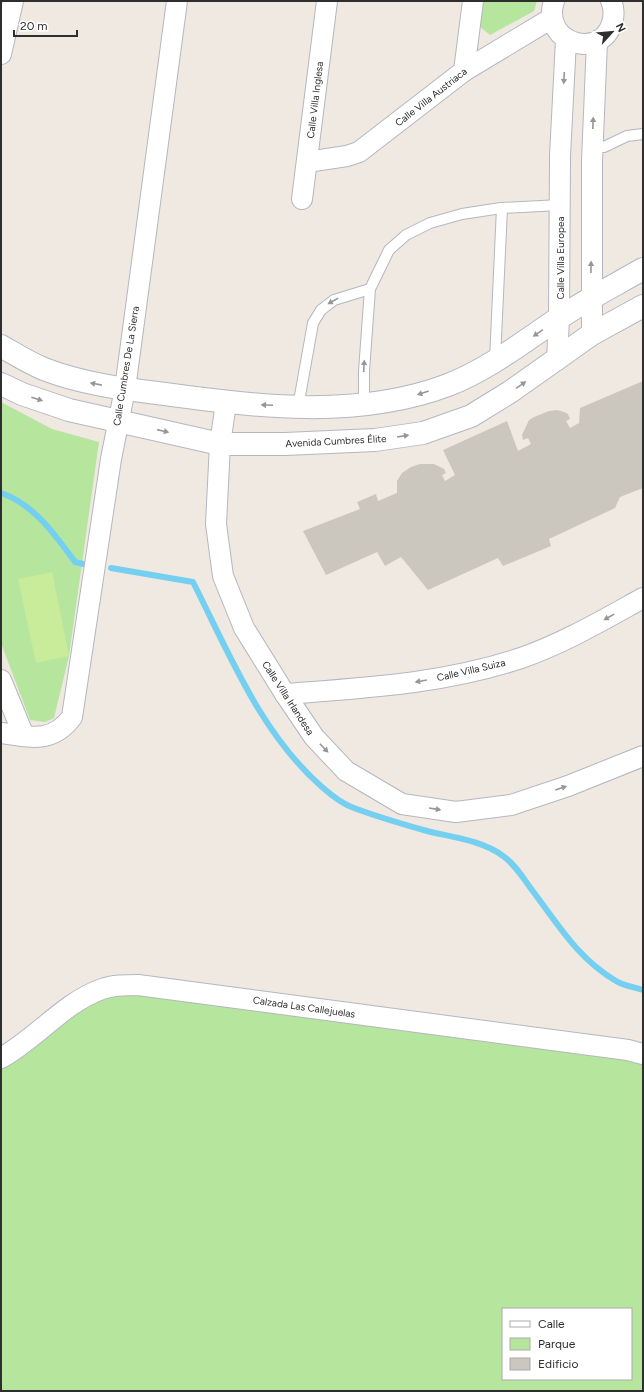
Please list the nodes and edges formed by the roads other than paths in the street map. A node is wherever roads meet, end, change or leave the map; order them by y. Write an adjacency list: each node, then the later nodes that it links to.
1 (13, 1): 9 (street)
2 (177, 1): 28 (street, Calle Cumbres De La Sierra)
3 (327, 1): 14 (street, Calle Villa Inglesa)
4 (473, 1): 10 (street)
5 (615, 2): 8 (street)
6 (553, 10): 7 (street); 10 (street, Calle Villa Austriaca)
7 (566, 40): 8 (street); 13 (street, Calle Villa Europea, one-way to 13)
8 (597, 41): 12 (street, one-way to 8)
9 (1, 54)
10 (464, 70): 14 (street, Calle Villa Austriaca)
11 (643, 134): 12 (lane)
12 (592, 154): 13 (street); 20 (street, one-way to 12)
13 (560, 156): 16 (street, Calle Villa Europea)
14 (307, 162): 15 (street, Calle Villa Inglesa)
15 (302, 199)
16 (560, 205): 17 (lane); 22 (street, Calle Villa Europea)
17 (502, 208): 19 (lane); 26 (lane)
18 (643, 269): 20 (street)
19 (370, 289): 30 (lane, one-way to 19); 31 (lane, one-way to 31)
20 (590, 298): 22 (street); 23 (street)
21 (643, 306): 23 (street, Avenida Cumbres Élite)
22 (559, 318): 25 (street, Calle Villa Europea); 26 (street, one-way to 26)
23 (592, 334): 25 (street, Avenida Cumbres Élite)
24 (1, 346): 28 (street, one-way to 24)
25 (557, 360): 33 (street, Avenida Cumbres Élite, one-way to 25)
26 (494, 363): 30 (street, one-way to 30)
27 (1, 384): 32 (street, Avenida Cumbres Élite, one-way to 32)
28 (124, 389): 29 (street); 32 (street, Calle Cumbres De La Sierra)
29 (226, 403): 31 (street, one-way to 29); 33 (street, Calle Villa Irlandesa)
30 (364, 405): 31 (street)
31 (298, 407)
32 (118, 420): 33 (street, Avenida Cumbres Élite, one-way to 33); 38 (street, Calle Cumbres De La Sierra)
33 (220, 444): 36 (street, Calle Villa Irlandesa)
34 (643, 598): 36 (street, Calle Villa Suiza, one-way to 36)
35 (1, 680): 38 (street)
36 (285, 694): 39 (street, Calle Villa Irlandesa, one-way to 39)
37 (1, 733): 38 (street)
38 (24, 736)
39 (643, 756)
40 (635, 1052): 41 (street, Calzada Las Callejuelas); 42 (street, Calzada Las Callejuelas)
41 (1, 1058)
42 (643, 1065)

